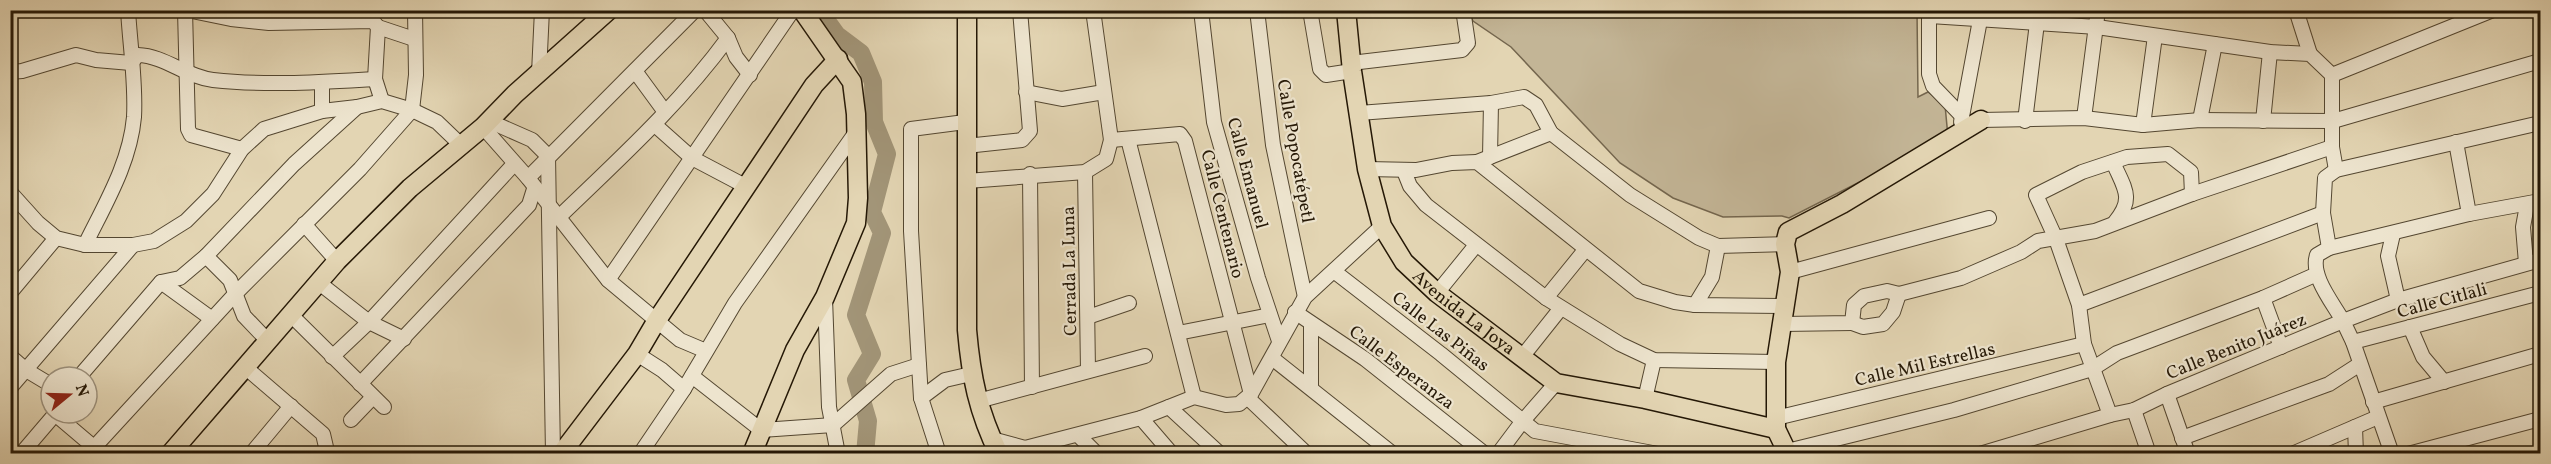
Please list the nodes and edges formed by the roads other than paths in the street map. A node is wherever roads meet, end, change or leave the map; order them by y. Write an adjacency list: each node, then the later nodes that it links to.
1 (128, 10): 37 (street)
2 (186, 10): 22 (street); 39 (street)
3 (415, 10): 31 (street)
4 (542, 10): 42 (street)
5 (695, 10): 40 (street)
6 (705, 10): 30 (street)
7 (793, 10): 43 (street)
8 (802, 10): 35 (main road)
9 (967, 10): 63 (main road)
10 (1020, 10): 47 (street)
11 (1093, 10): 48 (street)
12 (1201, 10): 138 (street, Calle Emanuel)
13 (1257, 10): 128 (street, Calle Popocatépetl)
14 (1310, 10): 38 (street)
15 (1346, 10): 38 (main road, Avenida La Joya)
16 (1460, 10): 38 (street)
17 (2098, 10): 28 (street)
18 (2296, 10): 34 (street)
19 (2493, 10): 44 (street)
20 (607, 11): 42 (main road)
21 (1929, 13): 25 (street); 56 (street)
22 (232, 15): 24 (street)
23 (360, 15): 24 (street); 27 (street)
24 (270, 16)
25 (1980, 20): 26 (street); 56 (street)
26 (2037, 24): 28 (street); 60 (street)
27 (378, 27): 31 (street); 45 (street)
28 (2097, 27): 29 (street); 57 (street)
29 (2155, 36): 32 (street); 67 (street)
30 (728, 38): 43 (street); 54 (street)
31 (414, 39): 52 (street)
32 (2215, 44): 33 (street); 59 (street)
33 (2270, 52): 34 (street); 61 (street)
34 (2310, 54): 44 (street)
35 (838, 59): 68 (main road); 90 (main road)
36 (2541, 61): 62 (street)
37 (131, 63): 39 (street); 41 (street); 107 (street)
38 (1351, 67): 55 (main road, Avenida La Joya)
39 (188, 71): 46 (street); 77 (street)
40 (635, 71): 54 (street); 78 (street)
41 (10, 72)
42 (539, 73): 65 (main road)
43 (750, 75): 79 (street)
44 (2332, 75): 62 (street)
45 (375, 79): 46 (street); 49 (street)
46 (322, 82): 53 (street)
47 (1026, 92): 48 (street); 75 (street)
48 (1104, 92): 71 (street)
49 (382, 101): 51 (street); 52 (street)
50 (1491, 103): 55 (street); 69 (street); 80 (street)
51 (357, 107): 53 (street); 112 (street)
52 (412, 110): 74 (street); 99 (street)
53 (322, 111): 77 (street)
54 (665, 112): 66 (street)
55 (1359, 113): 83 (main road, Avenida La Joya)
56 (1962, 116): 70 (street)
57 (2084, 118): 60 (street); 67 (street)
58 (1981, 120): 60 (street); 70 (main road)
59 (2200, 120): 61 (street); 67 (street)
60 (2025, 121)
61 (2263, 121): 62 (street)
62 (2333, 121): 76 (street)
63 (965, 122): 75 (main road); 168 (street)
64 (2541, 123): 73 (street)
65 (486, 124): 74 (main road); 78 (street); 82 (street)
66 (655, 125): 79 (street); 97 (street)
67 (2143, 125)
68 (856, 132): 127 (main road); 156 (street)
69 (1551, 133): 80 (street); 109 (street)
70 (1958, 136): 106 (main road)
71 (1111, 140): 72 (street, Calle Centenario); 86 (street)
72 (1128, 140): 145 (street, Calle Centenario); 149 (street)
73 (2456, 142): 84 (street); 96 (street)
74 (461, 145): 114 (main road)
75 (966, 146): 88 (main road)
76 (2332, 147): 84 (street); 91 (street)
77 (242, 148): 105 (street)
78 (548, 156): 89 (street); 94 (street)
79 (692, 158): 90 (street); 119 (street)
80 (1484, 159): 85 (street); 111 (street)
81 (2113, 162): 91 (street); 100 (street); 104 (street)
82 (514, 164): 89 (street); 144 (street)
83 (1367, 169): 85 (street); 101 (main road, Avenida La Joya)
84 (2336, 170): 95 (street)
85 (1404, 171): 108 (street)
86 (1085, 172): 87 (street); 140 (street, Cerrada La Luna)
87 (1030, 174): 88 (street); 179 (street)
88 (967, 181): 173 (main road)
89 (531, 184): 94 (street); 150 (street)
90 (747, 187): 142 (main road)
91 (2192, 194): 100 (street)
92 (13, 201): 103 (street)
93 (2534, 203): 96 (street); 115 (street)
94 (548, 204): 97 (street); 219 (street)
95 (2323, 213): 110 (street); 134 (street)
96 (2469, 214): 102 (street)
97 (559, 217): 119 (street)
98 (1989, 218): 117 (street)
99 (304, 224): 114 (street); 122 (street)
100 (2113, 224): 104 (street)
101 (1382, 226): 116 (street); 124 (main road, Avenida La Joya)
102 (2394, 234): 110 (street); 131 (street)
103 (56, 238): 107 (street); 123 (street)
104 (2056, 239): 126 (street); 134 (street)
105 (133, 244): 107 (street); 171 (street)
106 (1785, 244): 109 (street); 117 (main road)
107 (85, 245)
108 (1476, 245): 124 (street); 129 (street)
109 (1718, 246): 133 (street)
110 (2329, 248): 118 (street)
111 (1585, 250): 129 (street); 133 (street)
112 (206, 256): 120 (street); 122 (street)
113 (2541, 260): 115 (street, Calle Benito Juárez)
114 (337, 261): 121 (main road)
115 (2526, 263): 131 (street, Calle Benito Juárez)
116 (1335, 272): 128 (street); 200 (street, Calle Las Piñas)
117 (1790, 272): 139 (main road)
118 (2317, 274): 130 (street); 143 (street)
119 (608, 280): 142 (street)
120 (162, 282): 141 (street); 167 (street)
121 (318, 282): 137 (main road); 144 (street)
122 (237, 292): 141 (street); 151 (street)
123 (10, 293)
124 (1437, 293): 161 (main road, Avenida La Joya)
125 (2541, 293): 148 (street, Calle Citlali)
126 (1899, 294): 146 (street); 146 (street)
127 (825, 297): 204 (street); 206 (main road)
128 (1305, 297): 136 (street)
129 (1546, 298): 135 (street)
130 (2263, 298): 155 (street); 170 (street)
131 (2398, 300): 143 (street, Calle Benito Juárez)
132 (1129, 303): 140 (street)
133 (1695, 305): 139 (street)
134 (2079, 305): 154 (street)
135 (1560, 308): 161 (street); 164 (street)
136 (1295, 312): 147 (street, Calle Esperanza); 152 (street)
137 (290, 314): 151 (main road); 160 (street)
138 (1270, 315): 145 (street); 152 (street, Calle Emanuel)
139 (1783, 315): 146 (street); 165 (main road)
140 (1088, 317): 172 (street, Cerrada La Luna)
141 (212, 319): 211 (street)
142 (657, 320): 156 (street); 157 (main road)
143 (2343, 321): 153 (street); 155 (street, Calle Benito Juárez)
144 (369, 322): 150 (street); 160 (street)
145 (1232, 322): 149 (street); 184 (street, Calle Centenario)
146 (1852, 323)
147 (1311, 325): 180 (street); 229 (street, Calle Esperanza)
148 (2410, 327): 153 (street, Calle Citlali); 176 (street)
149 (1178, 333): 186 (street)
150 (404, 339): 178 (street)
151 (267, 340): 169 (main road)
152 (1279, 341): 162 (street)
153 (2353, 342): 166 (street)
154 (2084, 344): 170 (street); 201 (street, Calle Mil Estrellas)
155 (2281, 347): 183 (street, Calle Benito Juárez)
156 (706, 351): 174 (street)
157 (638, 354): 182 (street); 220 (main road)
158 (10, 356): 171 (street)
159 (1145, 356): 172 (street)
160 (332, 357): 178 (street)
161 (1522, 357): 177 (main road, Avenida La Joya)
162 (1272, 358): 180 (street); 184 (street)
163 (2538, 358): 176 (street)
164 (1654, 360): 165 (street); 188 (street)
165 (1776, 362): 201 (main road)
166 (2360, 364): 190 (street); 208 (street)
167 (89, 365)
168 (919, 365): 187 (street); 204 (street)
169 (245, 367): 191 (street); 216 (main road)
170 (2092, 369): 195 (street); 214 (street)
171 (26, 370): 175 (street); 181 (street)
172 (1088, 370): 179 (street)
173 (971, 374): 187 (street); 189 (main road)
174 (692, 376): 182 (street); 206 (street)
175 (39, 378)
176 (2444, 382): 190 (street)
177 (1556, 383): 188 (main road, Avenida La Joya); 200 (street)
178 (360, 384): 185 (street)
179 (1032, 387): 189 (street)
180 (1311, 387): 228 (street)
181 (10, 388)
182 (684, 390): 221 (street)
183 (2167, 394): 194 (street, Calle Benito Juárez); 208 (street)
184 (1250, 396): 186 (street); 227 (street)
185 (373, 397): 192 (street); 199 (street)
186 (1194, 397): 193 (street)
187 (921, 398): 223 (street)
188 (1645, 399): 201 (main road, Avenida La Joya)
189 (978, 401): 210 (main road)
190 (2373, 402): 196 (street)
191 (291, 406): 217 (street); 218 (street)
192 (384, 407)
193 (1169, 407): 197 (street); 226 (street)
194 (2134, 410): 195 (street, Calle Benito Juárez); 233 (street)
195 (2110, 415): 232 (street, Calle Benito Juárez)
196 (2378, 417): 205 (street); 237 (street)
197 (1141, 418): 207 (street); 225 (street)
198 (2541, 419): 209 (street)
199 (351, 420)
200 (1522, 422): 230 (street); 231 (street, Calle Las Piñas)
201 (1776, 423): 214 (main road)
202 (46, 425): 215 (street)
203 (68, 425): 211 (street)
204 (833, 425): 206 (street); 222 (street)
205 (2355, 427): 235 (street); 236 (street)
206 (760, 430): 213 (main road)
207 (1078, 435): 212 (street); 224 (street)
208 (2182, 438): 234 (street)
209 (2455, 441): 238 (street); 239 (street)
210 (995, 446): 212 (street)
211 (95, 451)
212 (1027, 451)
213 (751, 452)
214 (1787, 452)
215 (21, 453)
216 (170, 453)
217 (251, 453)
218 (322, 453)
219 (553, 453)
220 (561, 453)
221 (640, 453)
222 (838, 453)
223 (939, 453)
224 (1096, 453)
225 (1172, 453)
226 (1220, 453)
227 (1306, 453)
228 (1393, 453)
229 (1485, 453)
230 (1498, 453)
231 (1658, 453)
232 (1980, 453)
233 (2149, 453)
234 (2188, 453)
235 (2292, 453)
236 (2356, 453)
237 (2392, 453)
238 (2408, 453)
239 (2464, 453)

